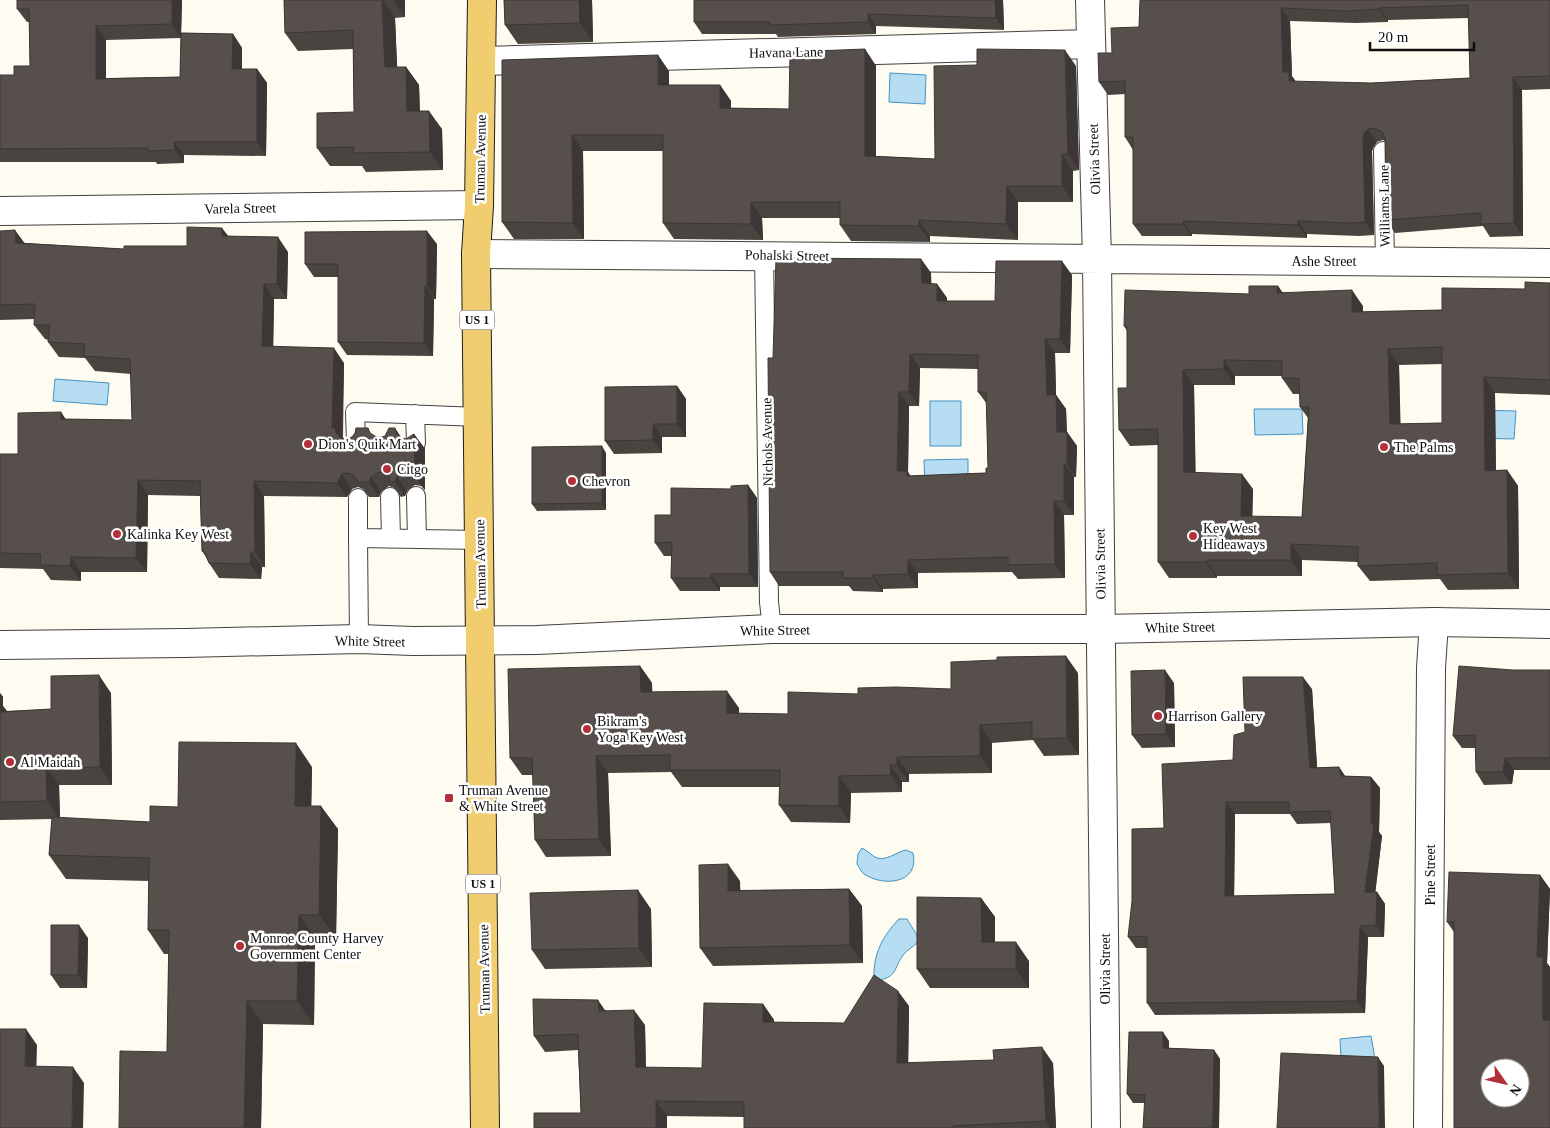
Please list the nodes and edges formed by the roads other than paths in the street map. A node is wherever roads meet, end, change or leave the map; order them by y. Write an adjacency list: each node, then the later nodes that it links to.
1 (482, 0): 4 (main road, Truman Avenue / US 1)
2 (1090, 0): 3 (street, Olivia Street)
3 (1091, 44): 4 (street, Havana Lane); 10 (street, Olivia Street)
4 (480, 61): 6 (main road, Truman Avenue / US 1)
5 (1383, 151): 11 (lane, Williams Lane)
6 (479, 205): 7 (street, Varela Street); 8 (main road, Truman Avenue / US 1)
7 (0, 211)
8 (476, 254): 9 (street, Pohalski Street); 15 (main road, Truman Avenue / US 1)
9 (764, 254): 10 (street, Pohalski Street); 29 (lane, Nichols Avenue)
10 (1097, 260): 11 (street, Ashe Street); 28 (street, Olivia Street)
11 (1385, 262): 12 (street, Ashe Street)
12 (1550, 263)
13 (388, 413): 14 (lane); 16 (lane); 17 (lane)
14 (415, 414): 15 (lane); 18 (lane)
15 (478, 417): 25 (main road, Truman Avenue / US 1)
16 (389, 433)
17 (356, 443)
18 (416, 443)
19 (416, 496): 24 (lane)
20 (390, 497): 23 (lane)
21 (358, 498): 22 (lane)
22 (358, 538): 23 (lane); 30 (lane)
23 (391, 539): 24 (lane)
24 (417, 539): 25 (lane)
25 (480, 540): 31 (main road, Truman Avenue / US 1)
26 (1434, 622): 27 (street, White Street); 28 (street, White Street); 35 (street, Pine Street)
27 (1550, 624)
28 (1102, 628): 29 (street, White Street); 34 (street, Olivia Street)
29 (772, 629): 31 (street, White Street)
30 (359, 639): 31 (street, White Street); 32 (street, White Street)
31 (481, 640): 33 (main road, Truman Avenue / US 1)
32 (0, 645)
33 (485, 1128)
34 (1106, 1128)
35 (1428, 1128)

